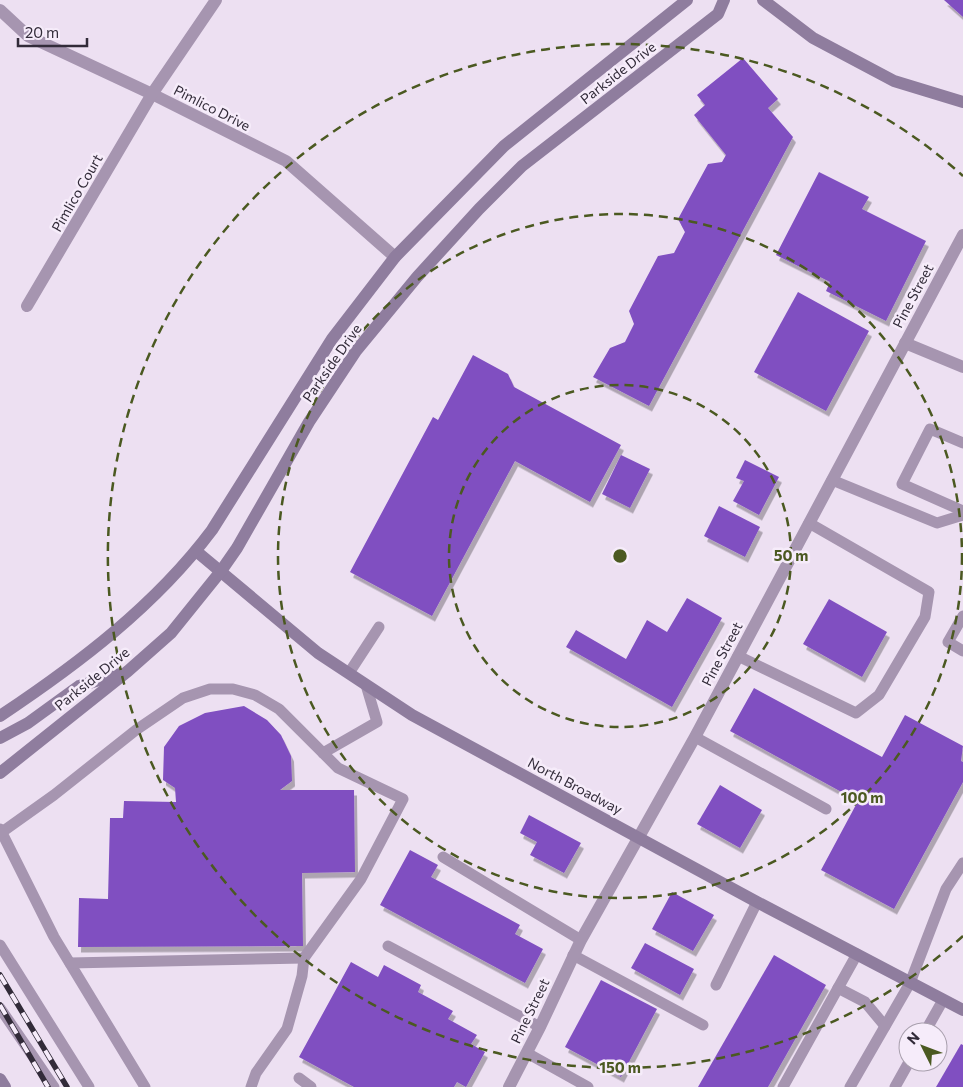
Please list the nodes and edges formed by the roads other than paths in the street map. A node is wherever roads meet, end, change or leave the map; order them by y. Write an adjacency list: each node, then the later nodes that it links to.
1 (216, 0): 6 (street, Pimlico Court)
2 (686, 0): 9 (street, Parkside Drive)
3 (724, 0): 19 (street, Parkside Drive)
4 (763, 0): 7 (street)
5 (0, 10): 6 (street, Pimlico Drive)
6 (152, 94): 9 (street, Pimlico Drive); 10 (street, Pimlico Court)
7 (963, 102)
8 (963, 235): 11 (street, Pine Street)
9 (395, 258): 18 (street, Parkside Drive)
10 (27, 306)
11 (905, 343): 12 (street); 14 (street, Pine Street)
12 (963, 367)
13 (963, 443): 15 (lane)
14 (832, 480): 16 (lane); 17 (street, Pine Street)
15 (963, 511)
16 (963, 515)
17 (809, 523): 23 (street, Pine Street); 23 (lane)
18 (196, 551): 19 (street, North Broadway); 27 (street, Parkside Drive)
19 (221, 571): 24 (street, Parkside Drive); 25 (street, North Broadway)
20 (963, 616): 22 (lane)
21 (379, 627): 25 (lane)
22 (963, 651)
23 (738, 656): 28 (street, Pine Street)
24 (128, 671): 29 (street); 31 (street, Parkside Drive)
25 (349, 673): 26 (street, North Broadway)
26 (366, 685): 30 (lane); 34 (street, North Broadway)
27 (0, 716)
28 (695, 737): 32 (lane); 34 (street, Pine Street)
29 (0, 738)
30 (324, 753): 33 (lane); 43 (lane)
31 (0, 773)
32 (826, 809)
33 (1, 830): 44 (lane)
34 (639, 837): 37 (street, North Broadway); 38 (street, Pine Street)
35 (443, 857): 38 (lane)
36 (963, 863): 45 (lane)
37 (757, 902): 41 (street, North Broadway); 46 (lane)
38 (581, 940): 42 (street, Pine Street)
39 (0, 945): 61 (lane)
40 (388, 946): 54 (lane)
41 (857, 954): 45 (street, North Broadway); 47 (lane)
42 (573, 955): 52 (lane); 54 (street, Pine Street)
43 (304, 958): 44 (lane); 63 (lane)
44 (70, 963): 62 (lane)
45 (910, 983): 48 (street, North Broadway); 53 (lane)
46 (716, 985)
47 (838, 988): 53 (lane); 67 (lane)
48 (943, 1000): 50 (street, North Broadway); 51 (lane)
49 (0, 1008): 60 (lane)
50 (963, 1010)
51 (931, 1022)
52 (702, 1025)
53 (885, 1026): 68 (lane)
54 (540, 1027): 55 (street, Pine Street)
55 (527, 1052): 65 (street, Pine Street); 66 (lane)
56 (903, 1072): 69 (lane)
57 (298, 1078): 64 (lane)
58 (0, 1079): 59 (street)
59 (5, 1087)
60 (54, 1087)
61 (89, 1087)
62 (145, 1087)
63 (251, 1087)
64 (311, 1087)
65 (509, 1087)
66 (588, 1087)
67 (783, 1087)
68 (850, 1087)
69 (895, 1087)

